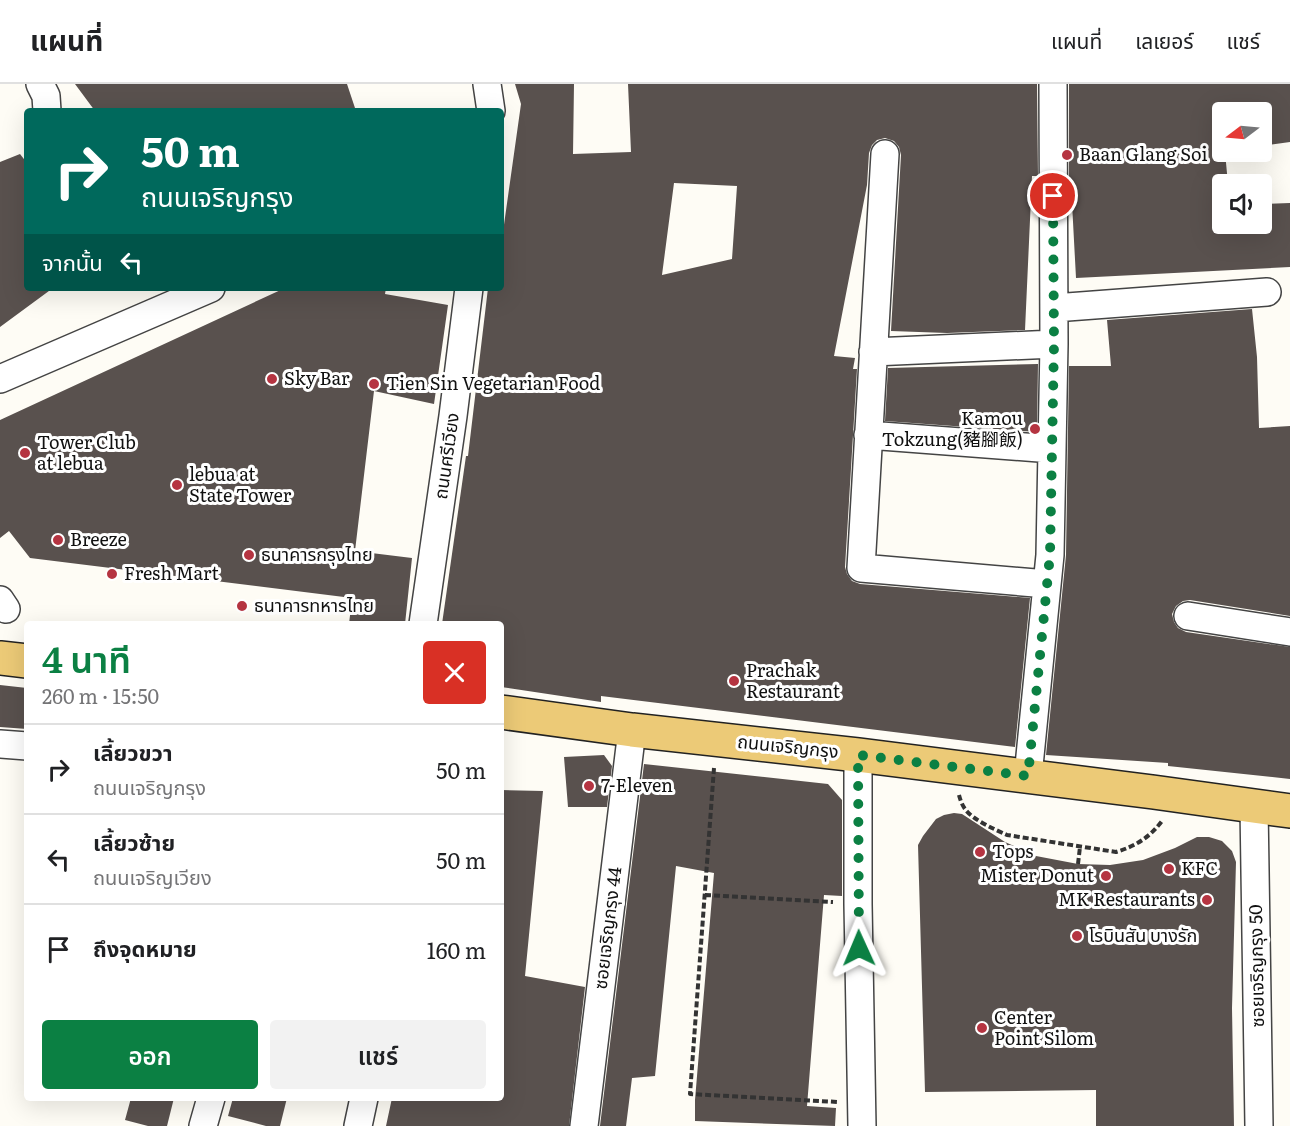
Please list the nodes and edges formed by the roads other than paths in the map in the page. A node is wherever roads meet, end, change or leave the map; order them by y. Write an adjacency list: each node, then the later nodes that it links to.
1 (40, 84): 4 (street)
2 (487, 84): 5 (street)
3 (1053, 84): 10 (street)
4 (47, 108)
5 (491, 108)
6 (885, 154): 12 (street)
7 (204, 291): 13 (street)
8 (469, 291): 18 (street, ถนนศรีเวียง)
9 (1267, 292): 10 (street)
10 (1054, 308): 11 (street)
11 (1054, 344): 12 (street); 15 (street)
12 (873, 352): 14 (street)
13 (0, 379)
14 (868, 435): 15 (street); 16 (street)
15 (1052, 449): 16 (street)
16 (1047, 584): 27 (street)
17 (1188, 616): 19 (street)
18 (423, 621)
19 (1290, 632)
20 (0, 658): 21 (main road)
21 (24, 661)
22 (504, 712): 23 (main road, ถนนเจริญกรุง)
23 (632, 730): 26 (main road, ถนนเจริญกรุง); 35 (street, ซอยเจริญกรุง 44)
24 (0, 744): 25 (street)
25 (24, 746)
26 (858, 755): 27 (main road, ถนนเจริญกรุง); 32 (street)
27 (1028, 776): 28 (main road, ถนนเจริญกรุง)
28 (1254, 807): 29 (main road, ถนนเจริญกรุง); 36 (street, ซอยเจริญกรุง 50)
29 (1290, 811)
30 (210, 1101): 33 (street)
31 (363, 1101): 34 (street)
32 (861, 1115)
33 (203, 1126)
34 (358, 1126)
35 (584, 1126)
36 (1258, 1126)

